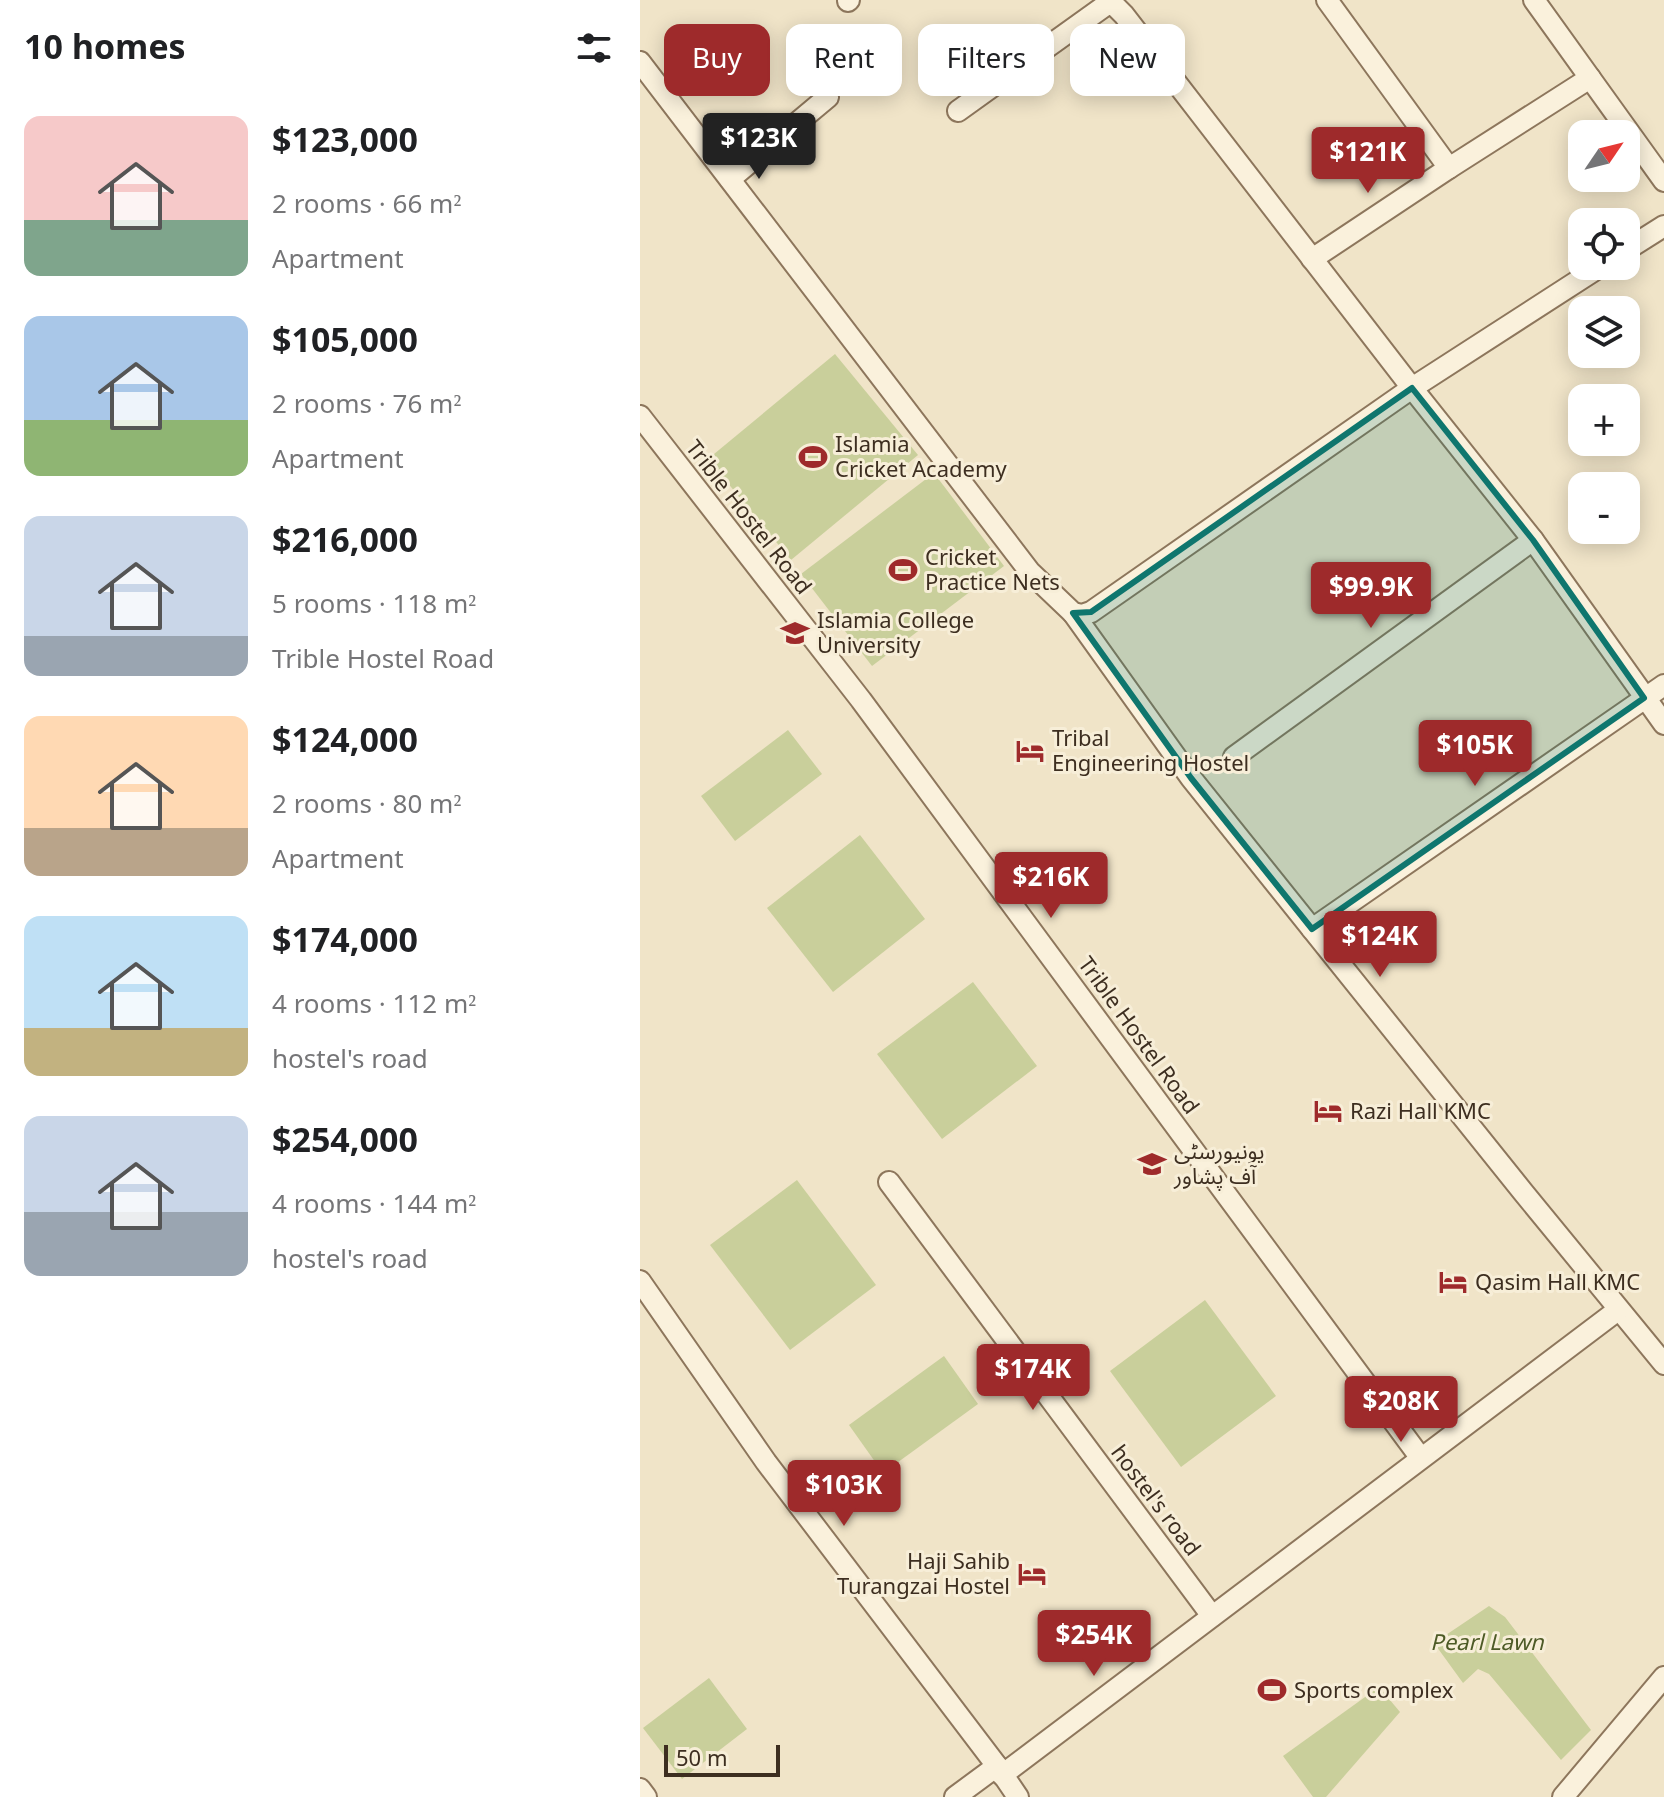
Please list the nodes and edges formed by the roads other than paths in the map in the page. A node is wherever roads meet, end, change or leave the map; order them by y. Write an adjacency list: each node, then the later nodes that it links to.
1 (1327, 0): 7 (street)
2 (1534, 0): 4 (street)
3 (640, 62): 8 (street)
4 (1590, 78): 7 (street); 9 (street)
5 (828, 97): 8 (street)
6 (958, 111): 12 (street)
7 (1449, 168): 12 (street)
8 (730, 179): 17 (street)
9 (1664, 181)
10 (1664, 226): 11 (street)
11 (1640, 241)
12 (1312, 259): 14 (street)
13 (1579, 280): 14 (street)
14 (1412, 388): 16 (street); 17 (street)
15 (640, 416): 27 (street, Trible Hostel Road)
16 (1533, 540): 19 (street); 21 (street)
17 (1073, 613): 22 (street)
18 (1664, 685): 19 (street)
19 (1644, 698): 20 (street); 22 (street)
20 (1664, 724)
21 (1234, 757)
22 (1312, 929): 25 (street)
23 (889, 1182): 28 (street, hostel's road)
24 (640, 1281): 30 (street)
25 (1618, 1310): 26 (street); 27 (street)
26 (1664, 1364)
27 (1420, 1457): 28 (street)
28 (1212, 1616): 30 (street)
29 (1664, 1677): 35 (street)
30 (999, 1770): 33 (street); 34 (street)
31 (640, 1789): 32 (street)
32 (646, 1797)
33 (955, 1797)
34 (1018, 1797)
35 (1563, 1797)

